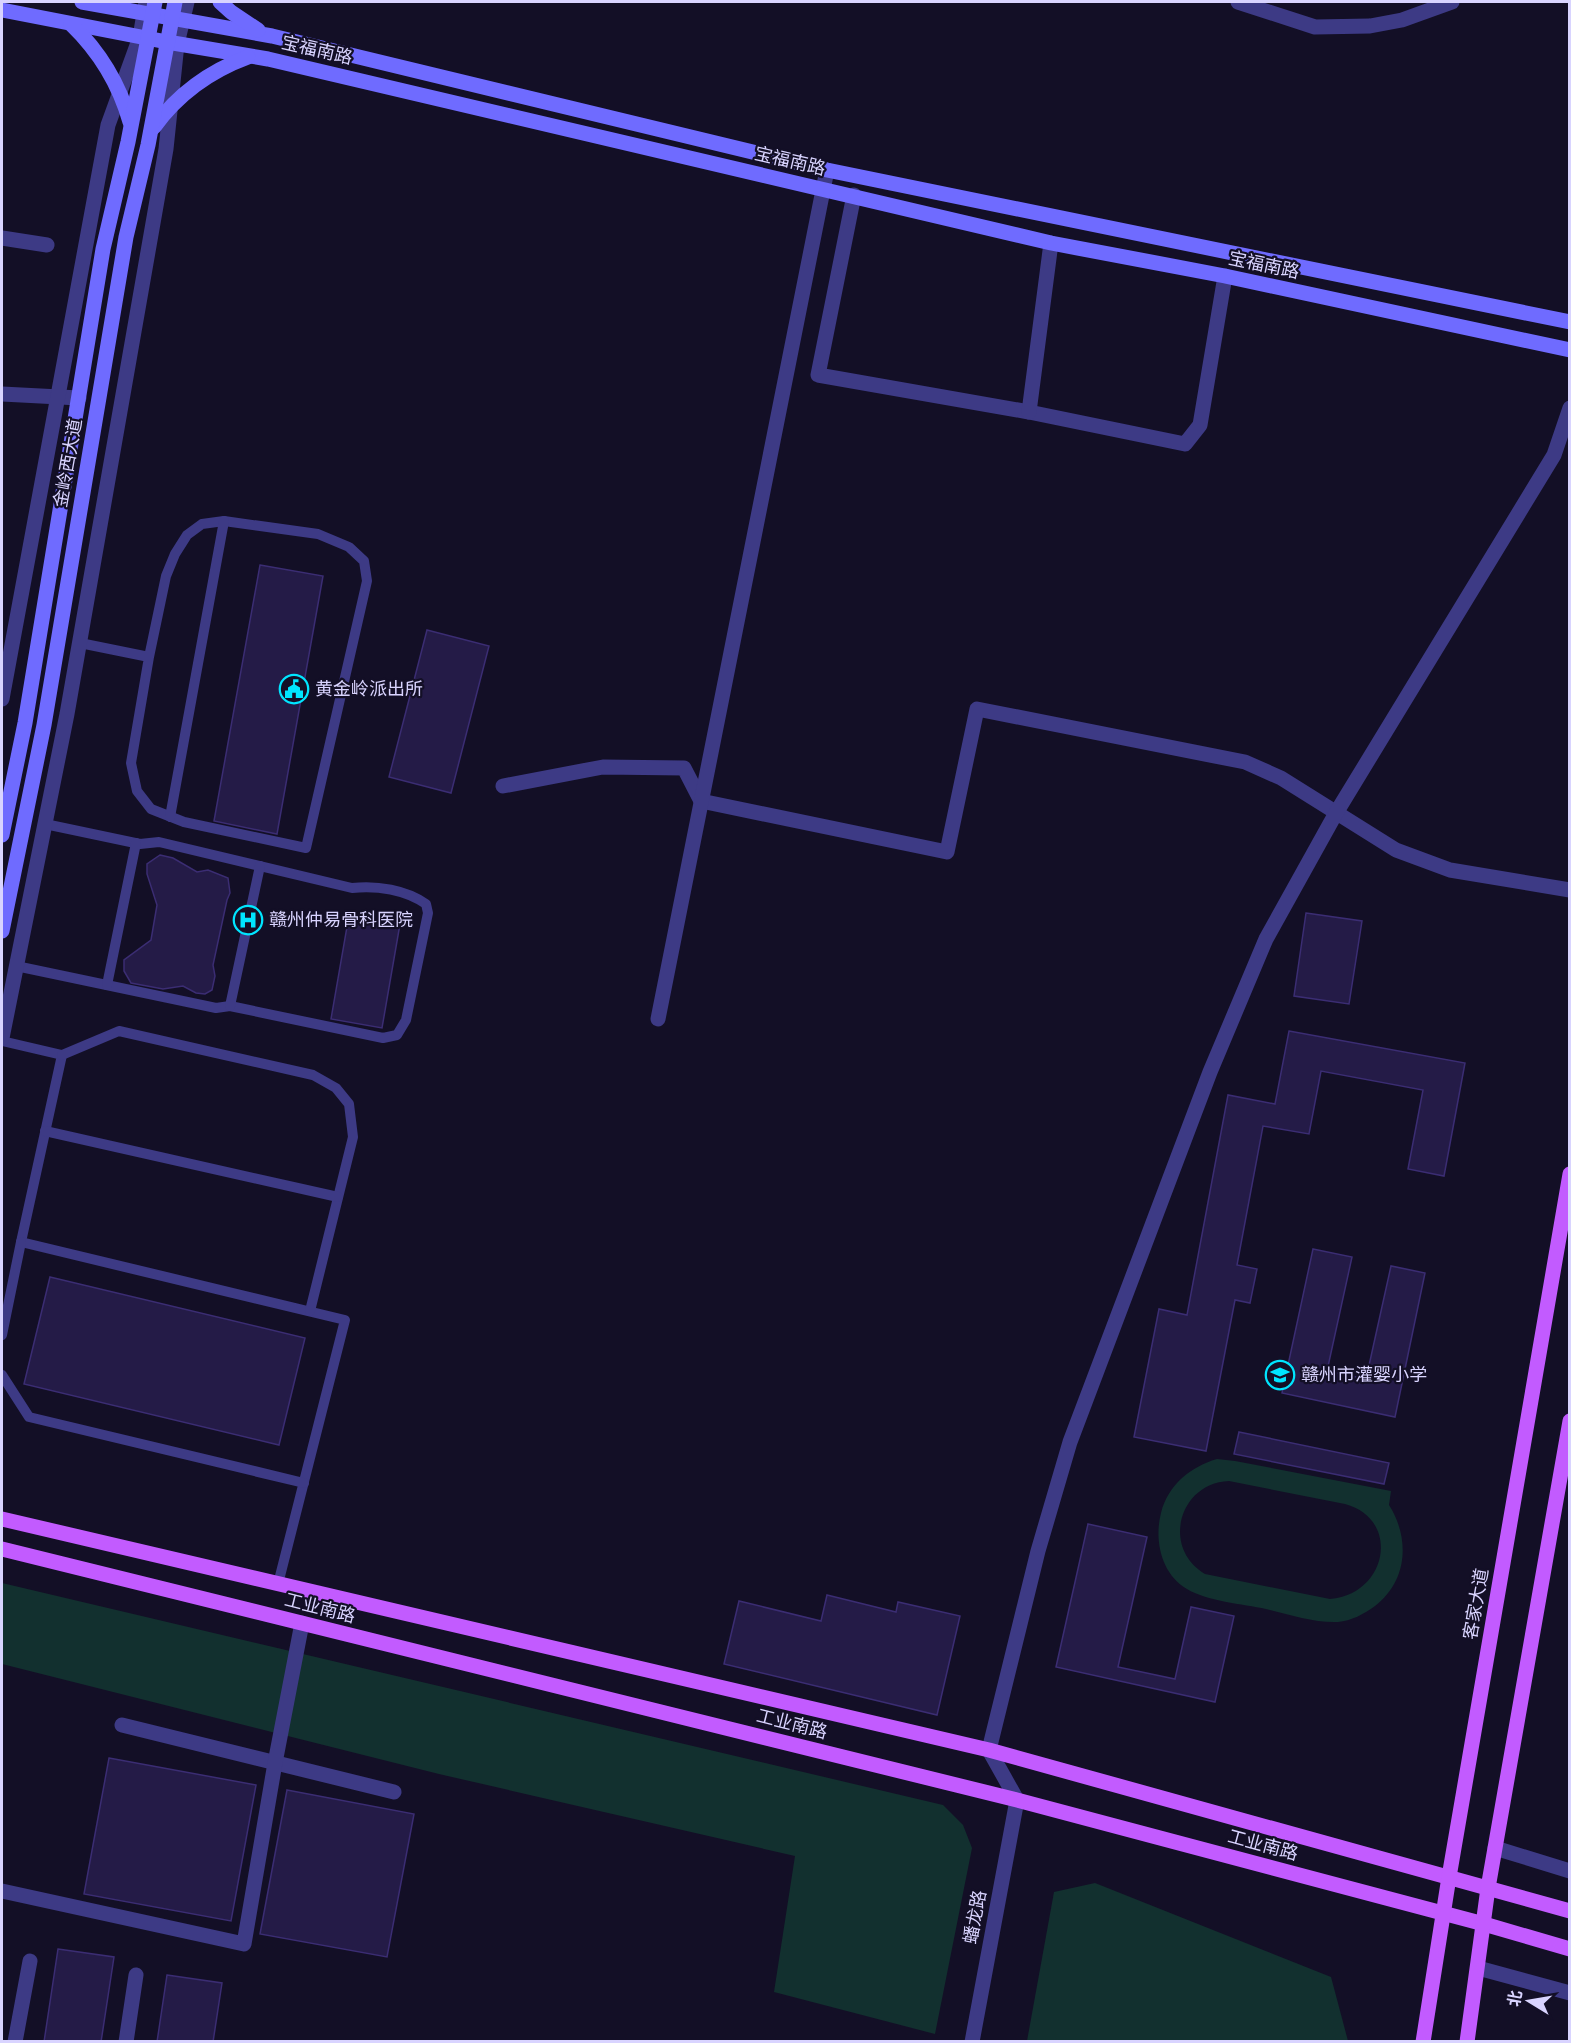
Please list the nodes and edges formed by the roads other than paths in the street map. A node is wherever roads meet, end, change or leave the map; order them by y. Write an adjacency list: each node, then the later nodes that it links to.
1 (83, 2): 7 (main road, 宝福南路)
2 (175, 2): 9 (main road)
3 (188, 2): 9 (street)
4 (220, 2): 11 (main road)
5 (1238, 2): 6 (street)
6 (1452, 2)
7 (149, 8): 9 (main road, 宝福南路); 12 (main road, 金岭西大道)
8 (2, 10): 10 (main road, 宝福南路)
9 (176, 20): 11 (main road, 宝福南路); 13 (street)
10 (71, 24): 12 (main road, 宝福南路); 15 (main road)
11 (272, 36): 19 (main road, 宝福南路)
12 (144, 38): 13 (main road, 宝福南路); 15 (street); 17 (main road, 金岭西大道)
13 (172, 43): 14 (main road, 宝福南路); 16 (street); 18 (main road, 金岭西大道)
14 (250, 56): 16 (main road); 20 (main road, 宝福南路)
15 (120, 93): 17 (main road); 29 (street)
16 (170, 106): 18 (main road); 34 (street)
17 (131, 125): 30 (main road, 金岭西大道)
18 (150, 132): 46 (main road, 金岭西大道)
19 (827, 170): 20 (street); 26 (main road, 宝福南路)
20 (822, 189): 21 (main road, 宝福南路); 38 (street)
21 (854, 195): 23 (main road, 宝福南路); 32 (street)
22 (2, 238): 24 (street)
23 (1051, 243): 25 (main road, 宝福南路); 32 (street)
24 (48, 245)
25 (1225, 276): 27 (main road, 宝福南路); 32 (street)
26 (1569, 322)
27 (1569, 350)
28 (2, 394): 29 (street)
29 (58, 397): 30 (street); 36 (street)
30 (79, 398): 42 (main road, 金岭西大道)
31 (1569, 408): 39 (street)
32 (1029, 412)
33 (225, 521): 35 (lane); 40 (lane); 40 (lane)
34 (80, 643): 35 (lane); 41 (street)
35 (149, 657): 40 (lane)
36 (2, 699)
37 (503, 786): 38 (street)
38 (701, 801): 39 (street); 50 (street)
39 (1336, 813): 45 (street); 67 (street)
40 (170, 817)
41 (45, 824): 43 (lane); 47 (street)
42 (2, 835)
43 (136, 843): 44 (lane); 48 (lane)
44 (260, 866): 49 (lane); 49 (lane)
45 (1569, 890)
46 (2, 930)
47 (16, 966): 48 (lane); 51 (street)
48 (107, 985): 49 (lane)
49 (230, 1006)
50 (658, 1019)
51 (2, 1040): 52 (lane)
52 (62, 1055): 53 (lane); 55 (lane)
53 (45, 1131): 55 (lane); 56 (lane)
54 (1569, 1174): 73 (main road, 客家大道)
55 (338, 1197): 57 (lane)
56 (21, 1242): 57 (lane); 58 (lane)
57 (310, 1311): 61 (lane)
58 (2, 1335)
59 (2, 1375): 61 (lane)
60 (1569, 1421): 71 (main road)
61 (304, 1483): 64 (lane)
62 (2, 1519): 64 (main road, 工业南路)
63 (2, 1549): 65 (main road, 工业南路)
64 (278, 1584): 67 (main road, 工业南路)
65 (302, 1623): 68 (street); 70 (main road, 工业南路)
66 (122, 1725): 68 (street)
67 (989, 1750): 70 (street); 73 (main road, 工业南路)
68 (275, 1763): 69 (street); 75 (street)
69 (394, 1792)
70 (1017, 1800): 77 (main road, 工业南路); 86 (street, 蟠龙路)
71 (1495, 1848): 72 (street); 74 (main road)
72 (1569, 1871)
73 (1449, 1878): 74 (main road, 工业南路); 77 (main road, 客家大道)
74 (1488, 1887): 76 (main road, 工业南路); 78 (main road)
75 (2, 1891)
76 (1569, 1911)
77 (1444, 1913): 78 (main road, 工业南路); 87 (main road, 客家大道)
78 (1484, 1923): 79 (main road, 工业南路); 81 (main road)
79 (1569, 1949)
80 (30, 1961): 84 (street)
81 (1478, 1968): 83 (street); 88 (main road)
82 (136, 1975): 85 (street)
83 (1569, 1993)
84 (15, 2042)
85 (126, 2042)
86 (972, 2042)
87 (1423, 2042)
88 (1467, 2042)

